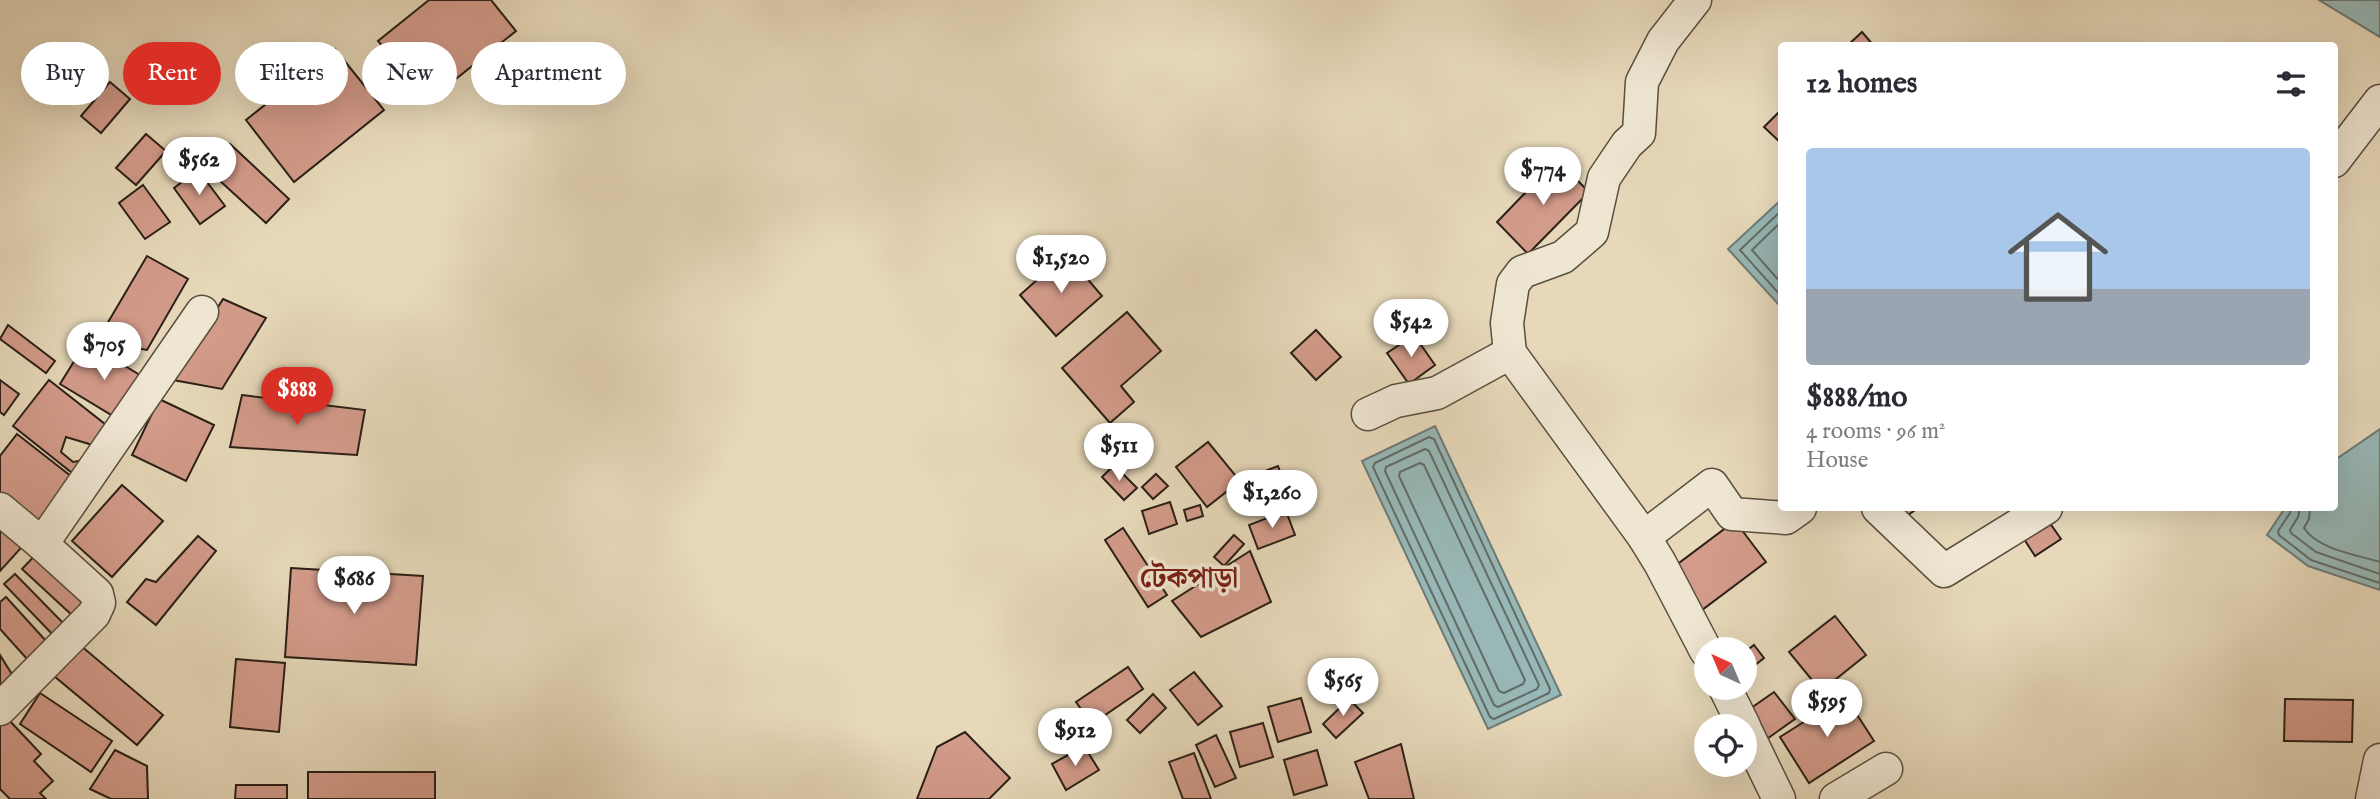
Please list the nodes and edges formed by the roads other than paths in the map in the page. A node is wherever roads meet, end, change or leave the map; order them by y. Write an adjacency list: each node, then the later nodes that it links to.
1 (1695, 0): 5 (street)
2 (2380, 101): 3 (street)
3 (2338, 156)
4 (202, 312): 12 (street)
5 (1510, 353): 6 (street); 11 (street)
6 (1368, 414)
7 (0, 509): 12 (street)
8 (1796, 511): 11 (street)
9 (1881, 511): 10 (street)
10 (2041, 511)
11 (1644, 537): 13 (street)
12 (42, 544): 14 (street)
13 (1699, 637)
14 (0, 709)
15 (1757, 754): 18 (street)
16 (2380, 760): 20 (street)
17 (1886, 769): 19 (street)
18 (1779, 799)
19 (1836, 799)
20 (2372, 799)

